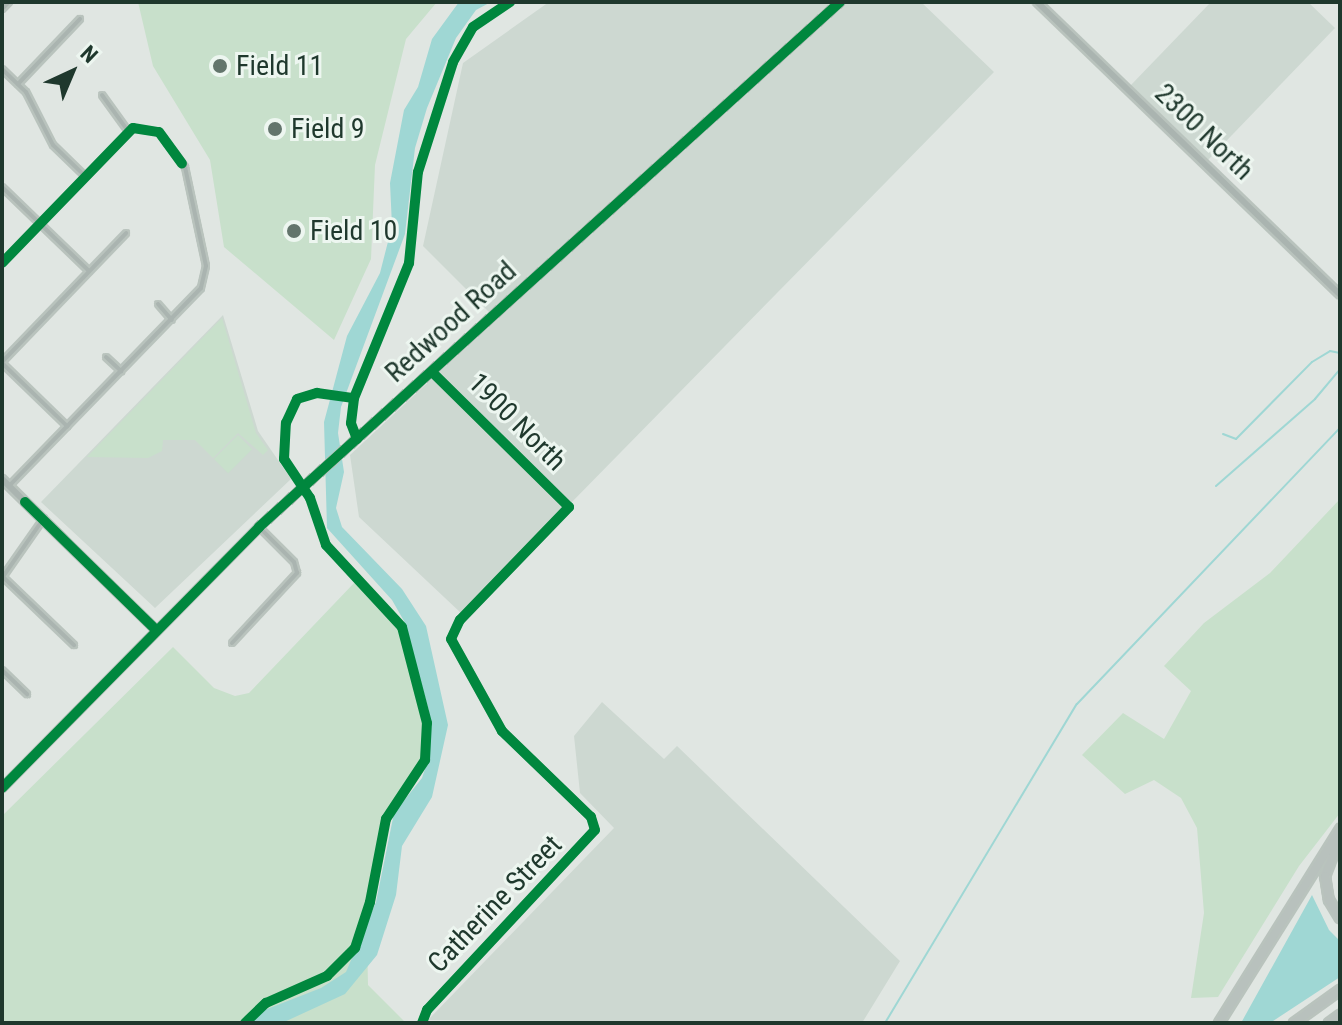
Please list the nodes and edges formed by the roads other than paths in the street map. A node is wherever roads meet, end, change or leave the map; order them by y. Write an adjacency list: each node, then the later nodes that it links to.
1 (9, 2): 4 (street)
2 (840, 2): 22 (main road, Redwood Road)
3 (1037, 2): 16 (street, 2300 North)
4 (2, 9)
5 (80, 19): 7 (street)
6 (2, 69): 7 (street)
7 (18, 84): 10 (street)
8 (102, 95): 9 (street)
9 (128, 131): 10 (street); 18 (street)
10 (85, 176): 12 (street)
11 (2, 187): 12 (street)
12 (40, 224): 14 (street); 15 (street)
13 (126, 233): 15 (street)
14 (2, 263)
15 (89, 271): 20 (street)
16 (1340, 295)
17 (158, 304): 18 (street)
18 (172, 320): 21 (street)
19 (106, 357): 21 (street)
20 (2, 362): 23 (street)
21 (121, 371): 23 (street)
22 (432, 372): 27 (main road, Redwood Road); 36 (street, 1900 North)
23 (67, 426): 25 (street)
24 (2, 479): 25 (street)
25 (9, 486): 26 (street)
26 (43, 520): 28 (street); 29 (street)
27 (259, 527): 29 (main road, Redwood Road); 30 (street)
28 (2, 577): 31 (street)
29 (156, 630): 34 (main road, Redwood Road)
30 (232, 643)
31 (74, 645)
32 (2, 670): 33 (street)
33 (27, 694)
34 (2, 788)
35 (1340, 829): 42 (highway)
36 (595, 830): 41 (street, Catherine Street)
37 (1340, 837): 38 (highway)
38 (1340, 918)
39 (1340, 990): 43 (highway)
40 (1340, 1015): 44 (highway)
41 (422, 1023)
42 (1219, 1023)
43 (1294, 1023)
44 (1329, 1023)

